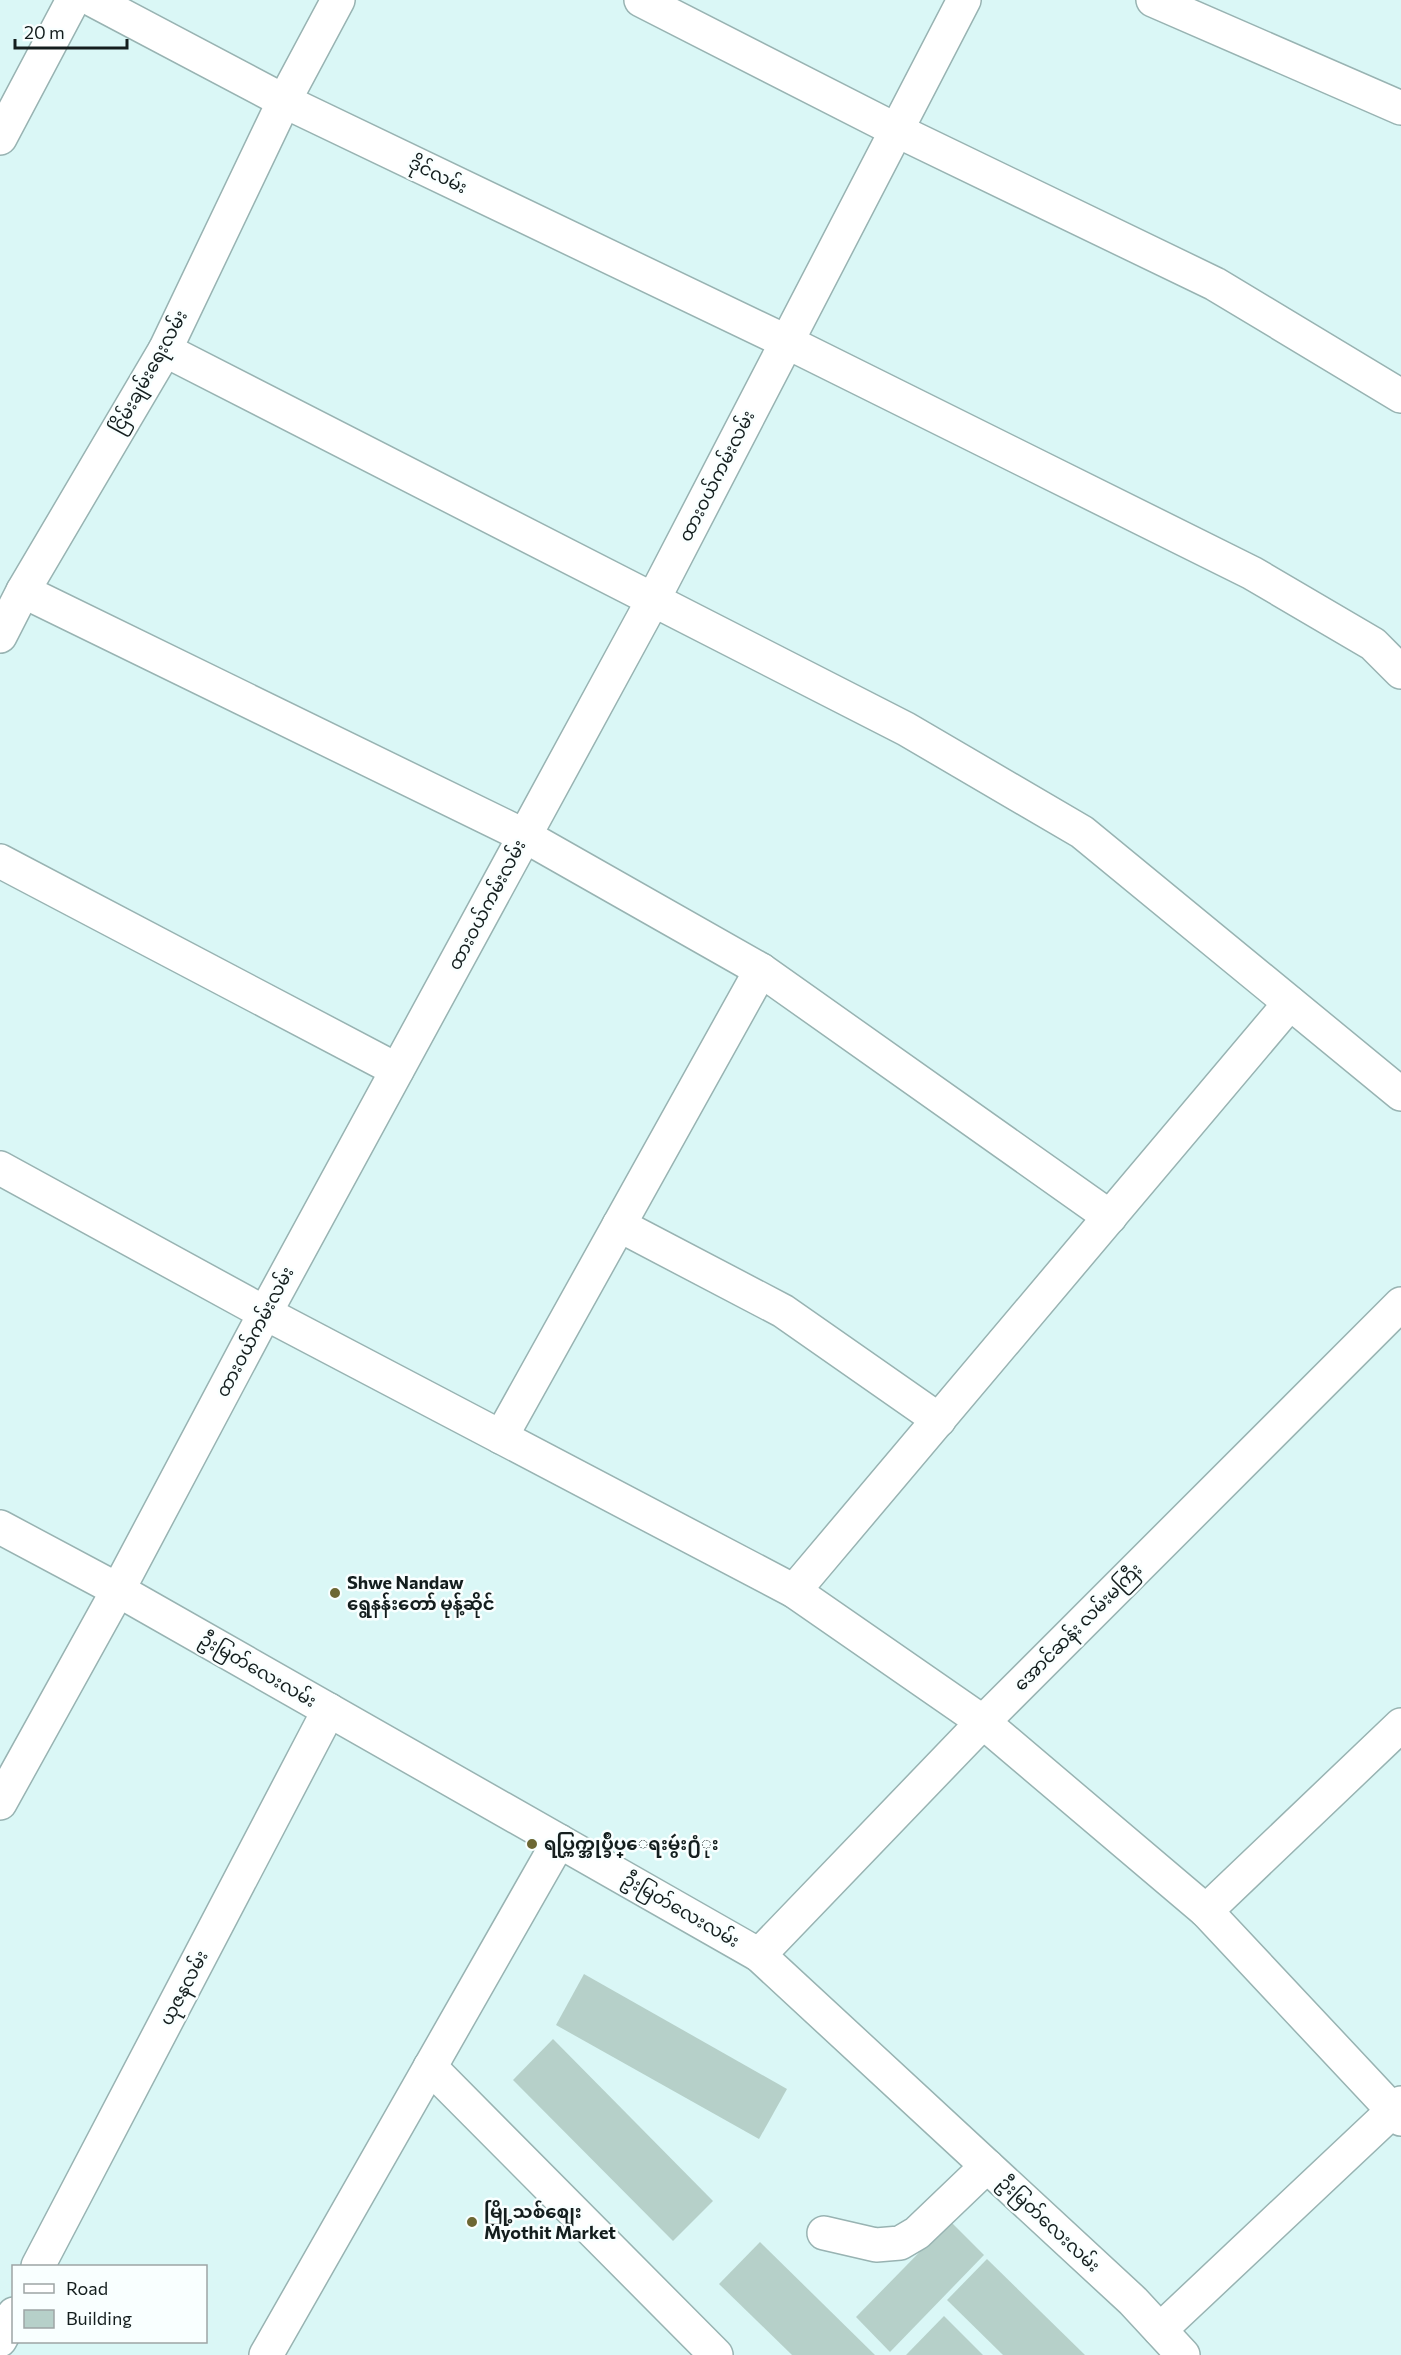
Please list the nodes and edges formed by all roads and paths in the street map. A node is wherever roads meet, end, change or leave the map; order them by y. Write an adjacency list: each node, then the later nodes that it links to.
1 (73, 0): 10 (street)
2 (93, 0): 7 (street, ဒိုင်လမ်း)
3 (338, 0): 7 (street, ငြိမ်းချမ်းရေးလမ်း)
4 (641, 0): 9 (street)
5 (964, 0): 9 (street, ထားဝယ်ကမ်းလမ်း)
6 (1153, 0): 8 (street)
7 (284, 101): 11 (street, ဒိုင်လမ်း); 12 (street, ငြိမ်းချမ်းရေးလမ်း)
8 (1401, 108)
9 (896, 130): 11 (street, ထားဝယ်ကမ်းလမ်း); 13 (street)
10 (0, 138)
11 (787, 342): 15 (street, ထားဝယ်ကမ်းလမ်း); 17 (street, ဒိုင်လမ်း)
12 (165, 350): 14 (street, ငြိမ်းချမ်းရေးလမ်း); 15 (street)
13 (1401, 396)
14 (23, 591): 16 (street, ငြိမ်းချမ်းရေးလမ်း); 18 (street)
15 (653, 600): 18 (street, ထားဝယ်ကမ်းလမ်း); 21 (street)
16 (0, 636)
17 (1401, 672)
18 (525, 836): 20 (street); 22 (street, ထားဝယ်ကမ်းလမ်း)
19 (0, 861): 22 (street)
20 (761, 970): 25 (street); 26 (street)
21 (1290, 1003): 23 (street); 25 (street)
22 (398, 1070): 28 (street, ထားဝယ်ကမ်းလမ်း)
23 (1401, 1094)
24 (0, 1168): 28 (street)
25 (1110, 1217): 29 (street)
26 (619, 1225): 29 (street); 30 (street)
27 (1401, 1304): 35 (street, အောင်ဆန်း လမ်းမကြီး)
28 (265, 1313): 30 (street); 32 (street, ထားဝယ်ကမ်းလမ်း)
29 (939, 1420): 33 (street)
30 (501, 1437): 33 (street)
31 (0, 1527): 32 (street, ဦးမြတ်လေးလမ်း)
32 (118, 1590): 34 (street, ဦးမြတ်လေးလမ်း); 37 (street, ထားဝယ်ကမ်းလမ်း)
33 (794, 1591): 35 (street)
34 (329, 1710): 38 (street, ဦးမြတ်လေးလမ်း); 45 (street, ယုဇနလမ်း)
35 (983, 1722): 39 (street); 40 (street, အောင်ဆန်း လမ်းမကြီး)
36 (1401, 1725): 39 (street)
37 (0, 1803)
38 (559, 1841): 40 (street, ဦးမြတ်လေးလမ်း); 41 (street)
39 (1206, 1911): 42 (street)
40 (759, 1955): 43 (street, ဦးမြတ်လေးလမ်း)
41 (430, 2067): 49 (street); 50 (street)
42 (1398, 2111): 47 (street)
43 (987, 2166): 44 (street); 47 (street, ဦးမြတ်လေးလမ်း)
44 (824, 2233)
45 (39, 2265)
46 (12, 2318): 48 (street)
47 (1160, 2330): 51 (street, ဦးမြတ်လေးလမ်း)
48 (0, 2340)
49 (266, 2355)
50 (716, 2355)
51 (1183, 2355)

